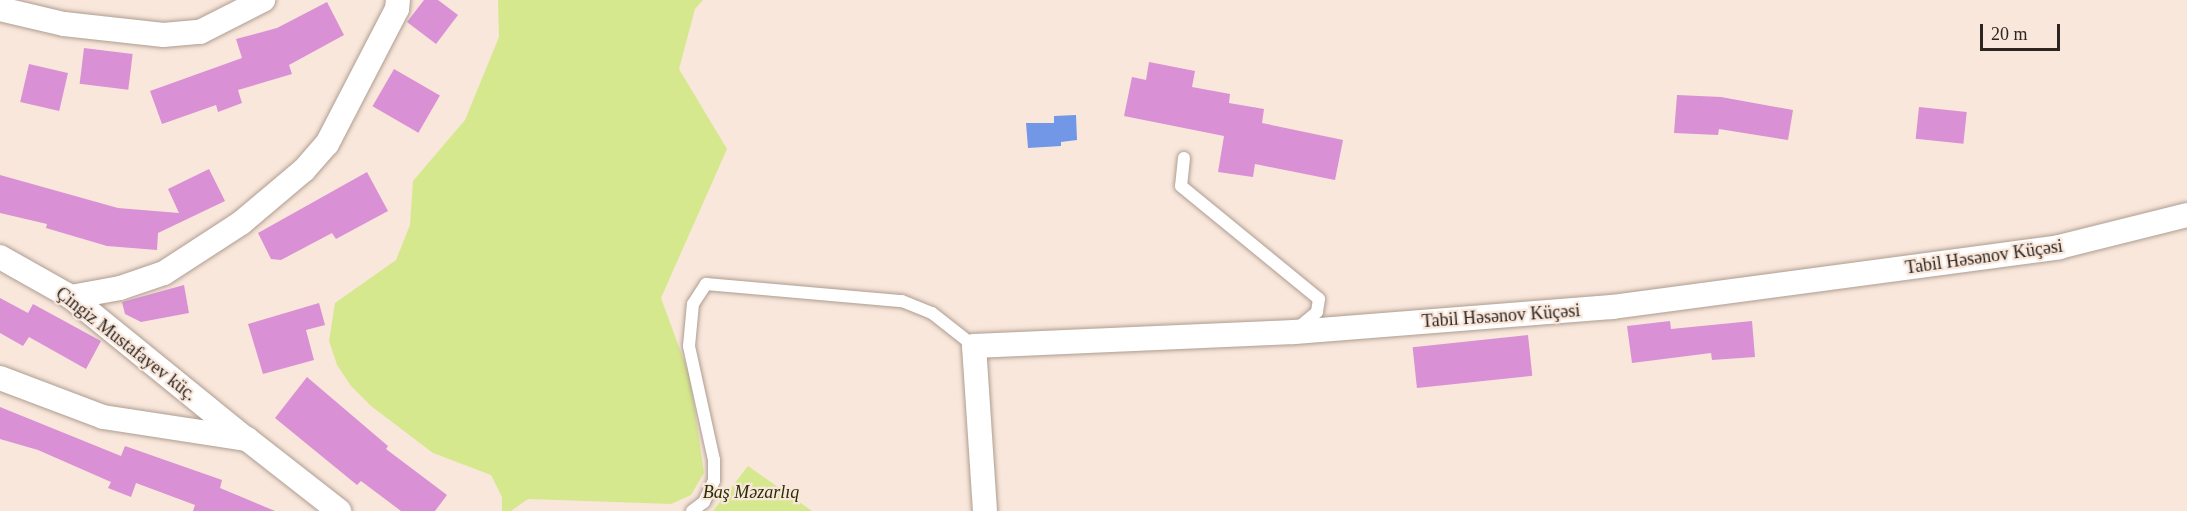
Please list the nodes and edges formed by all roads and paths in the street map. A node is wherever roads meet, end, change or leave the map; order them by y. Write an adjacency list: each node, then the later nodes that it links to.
1 (263, 0): 3 (street)
2 (398, 0): 7 (street)
3 (0, 9)
4 (1184, 158): 8 (lane)
5 (2187, 215): 8 (street, Tabil Həsənov Küçəsi)
6 (0, 257): 7 (street, Çingiz Mustafayev küç.)
7 (71, 297): 11 (street, Çingiz Mustafayev küç.)
8 (1294, 332): 9 (street, Tabil Həsənov Küçəsi)
9 (974, 346): 13 (lane); 14 (street)
10 (0, 378): 11 (street, Çingiz Mustafayev küç.)
11 (246, 440): 12 (street, Çingiz Mustafayev küç.)
12 (339, 511)
13 (692, 511)
14 (985, 511)

